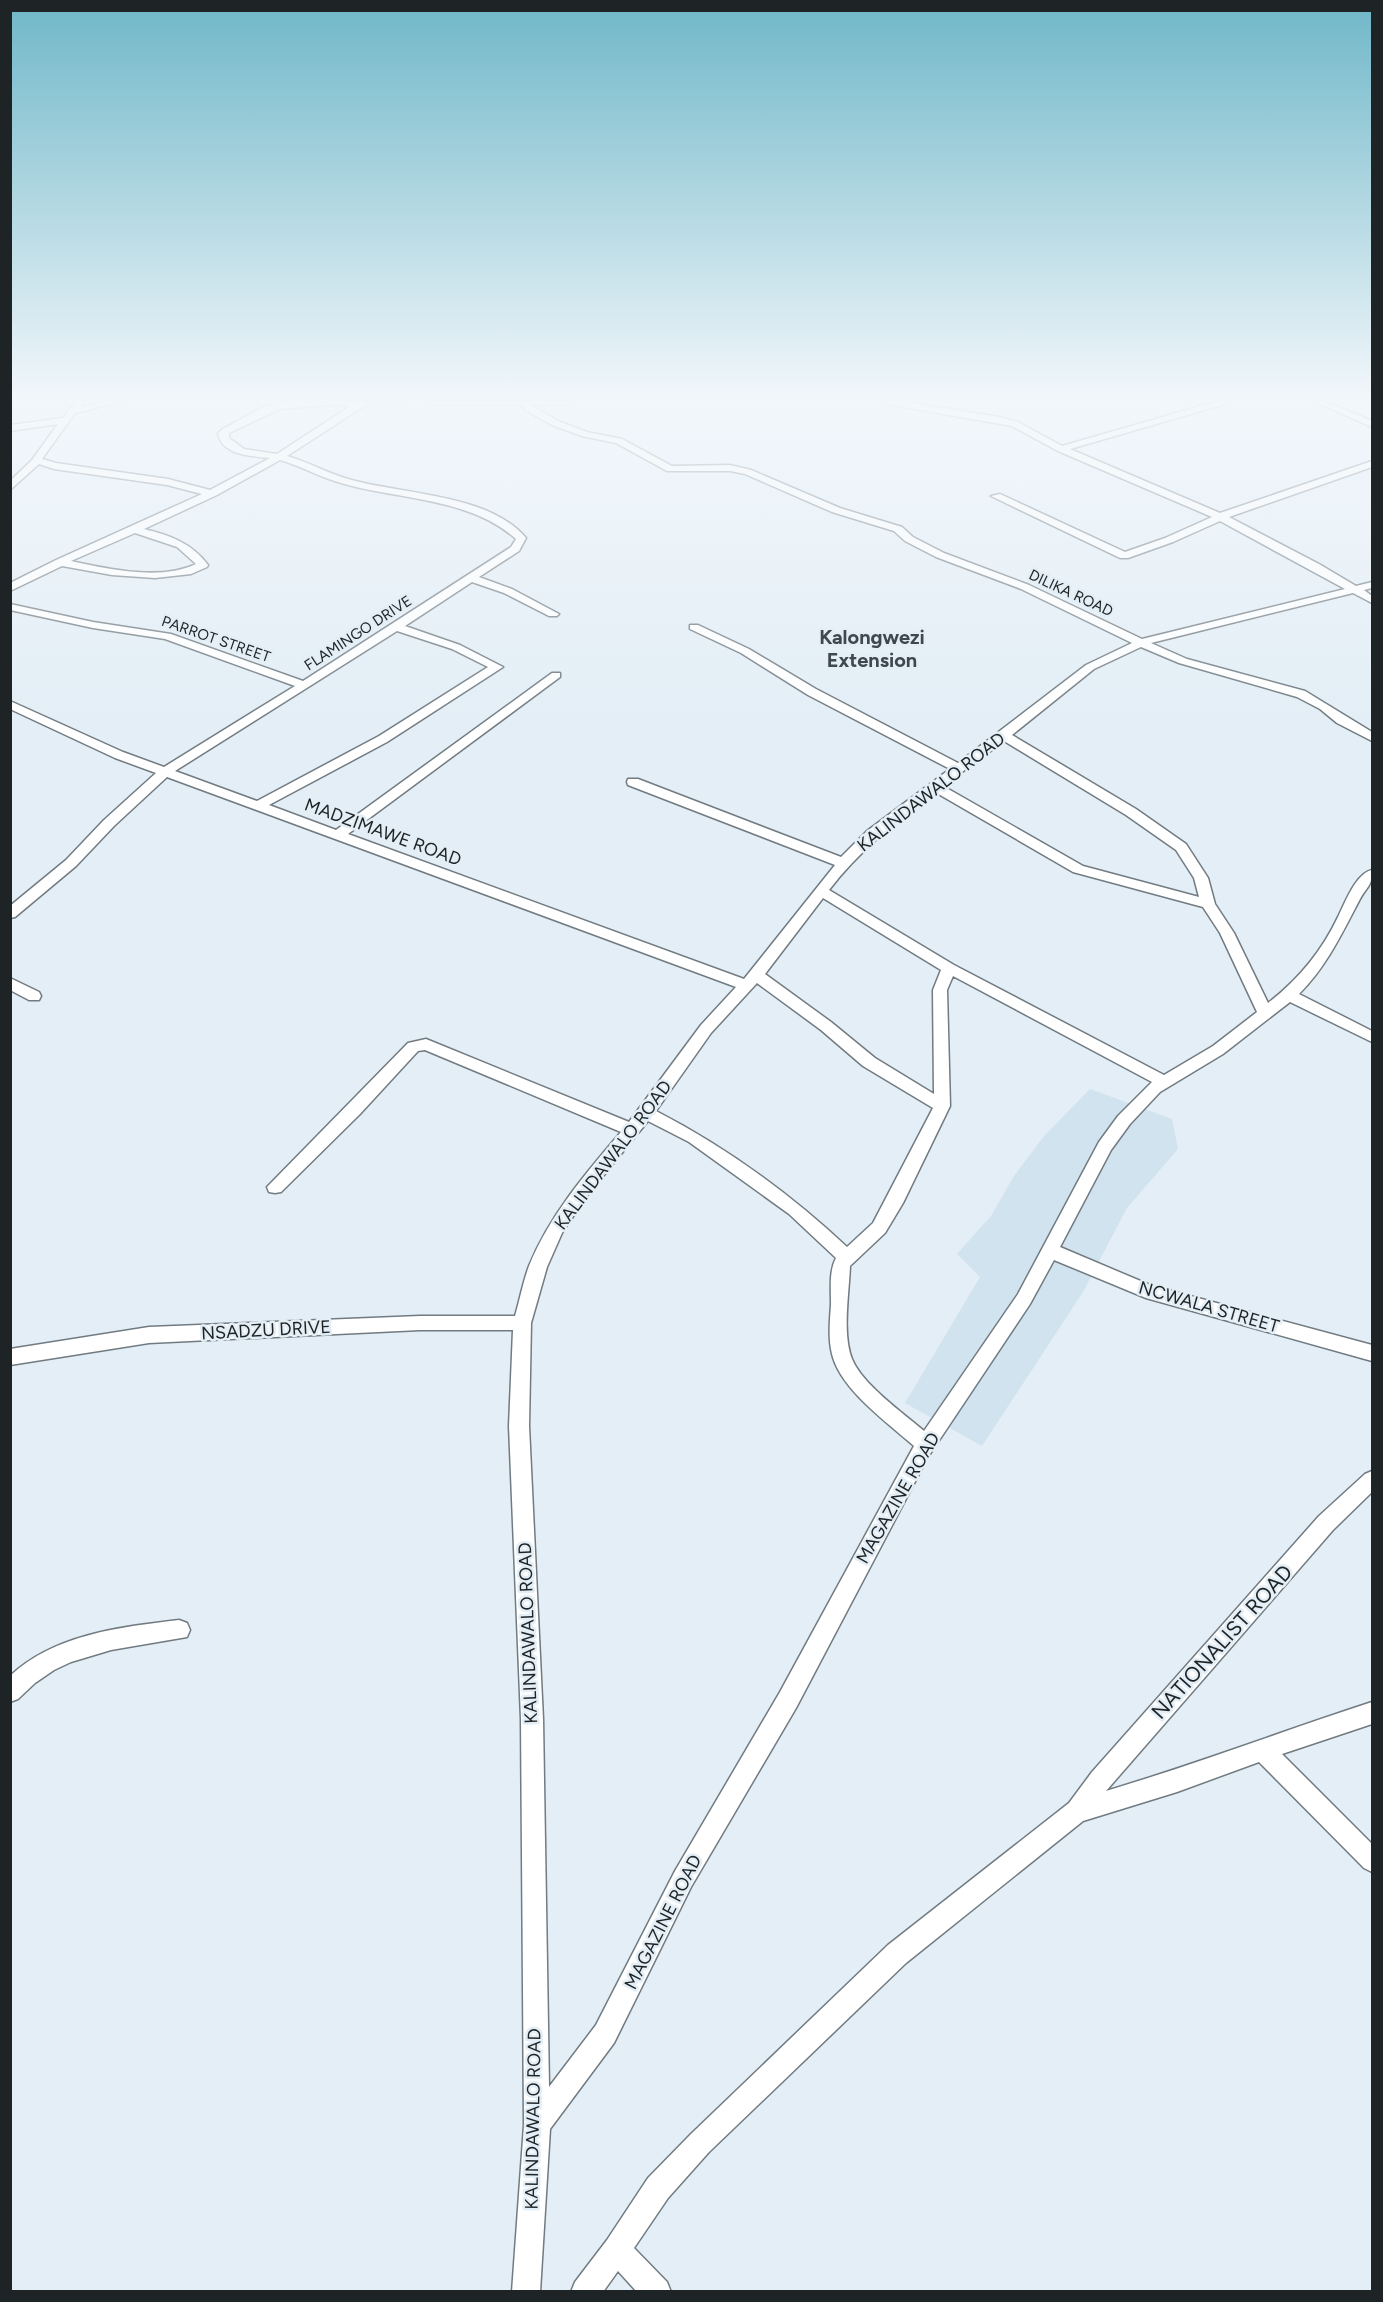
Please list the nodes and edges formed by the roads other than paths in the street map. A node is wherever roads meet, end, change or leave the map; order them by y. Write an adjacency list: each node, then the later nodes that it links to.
1 (176, 508): 8 (street)
2 (468, 508): 10 (street, FLAMINGO DRIVE)
3 (832, 508): 17 (street, DILIKA ROAD)
4 (1023, 508): 7 (street)
5 (1200, 508): 7 (street)
6 (1245, 508): 7 (street)
7 (1220, 517): 12 (street)
8 (133, 529): 9 (street); 9 (street)
9 (60, 562): 11 (street)
10 (471, 578): 14 (street); 15 (street, FLAMINGO DRIVE)
11 (10, 588)
12 (1367, 592): 17 (street, KALINDAWALO ROAD)
13 (10, 607): 19 (street, PARROT STREET)
14 (553, 614)
15 (396, 627): 19 (street, FLAMINGO DRIVE); 27 (street)
16 (694, 627): 23 (street)
17 (1141, 643): 21 (street, KALINDAWALO ROAD); 22 (street, DILIKA ROAD)
18 (556, 675): 28 (street)
19 (304, 685): 24 (street, FLAMINGO DRIVE)
20 (10, 704): 24 (street, MADZIMAWE ROAD)
21 (1004, 735): 23 (street, KALINDAWALO ROAD); 32 (street)
22 (1372, 737)
23 (959, 768): 26 (street, KALINDAWALO ROAD)
24 (165, 772): 27 (street, MADZIMAWE ROAD); 33 (street, FLAMINGO DRIVE)
25 (633, 782): 29 (street)
26 (934, 786): 29 (street, KALINDAWALO ROAD); 32 (street)
27 (258, 806): 28 (street, MADZIMAWE ROAD)
28 (338, 835): 35 (street, MADZIMAWE ROAD)
29 (843, 862): 31 (street, KALINDAWALO ROAD)
30 (1372, 874): 37 (street, MAGAZINE ROAD)
31 (820, 891): 34 (street); 35 (street, KALINDAWALO ROAD)
32 (1208, 904): 39 (street)
33 (10, 914)
34 (950, 968): 41 (street); 42 (street)
35 (751, 980): 42 (street, MADZIMAWE ROAD); 43 (street, KALINDAWALO ROAD)
36 (10, 983): 38 (street)
37 (1289, 995): 39 (street, MAGAZINE ROAD); 40 (street)
38 (34, 996)
39 (1265, 1012): 41 (street, MAGAZINE ROAD)
40 (1372, 1037)
41 (1165, 1082): 46 (street, MAGAZINE ROAD)
42 (942, 1106): 47 (street)
43 (646, 1113): 44 (street, KALINDAWALO ROAD); 47 (street)
44 (631, 1130): 45 (street); 48 (street, KALINDAWALO ROAD)
45 (275, 1188)
46 (1049, 1250): 49 (street, NCWALA STREET); 51 (street, MAGAZINE ROAD)
47 (846, 1257): 51 (street)
48 (522, 1323): 50 (street, NSADZU DRIVE); 59 (street, KALINDAWALO ROAD)
49 (1372, 1353)
50 (10, 1357)
51 (926, 1445): 59 (street, MAGAZINE ROAD)
52 (1372, 1480): 57 (street, NATIONALIST ROAD)
53 (179, 1630): 54 (street)
54 (10, 1691)
55 (1372, 1713): 56 (street)
56 (1262, 1749): 57 (street); 58 (street)
57 (1077, 1811): 60 (street)
58 (1372, 1860)
59 (537, 2125): 61 (street, KALINDAWALO ROAD)
60 (617, 2250): 62 (street); 63 (street)
61 (526, 2292)
62 (585, 2292)
63 (657, 2292)

